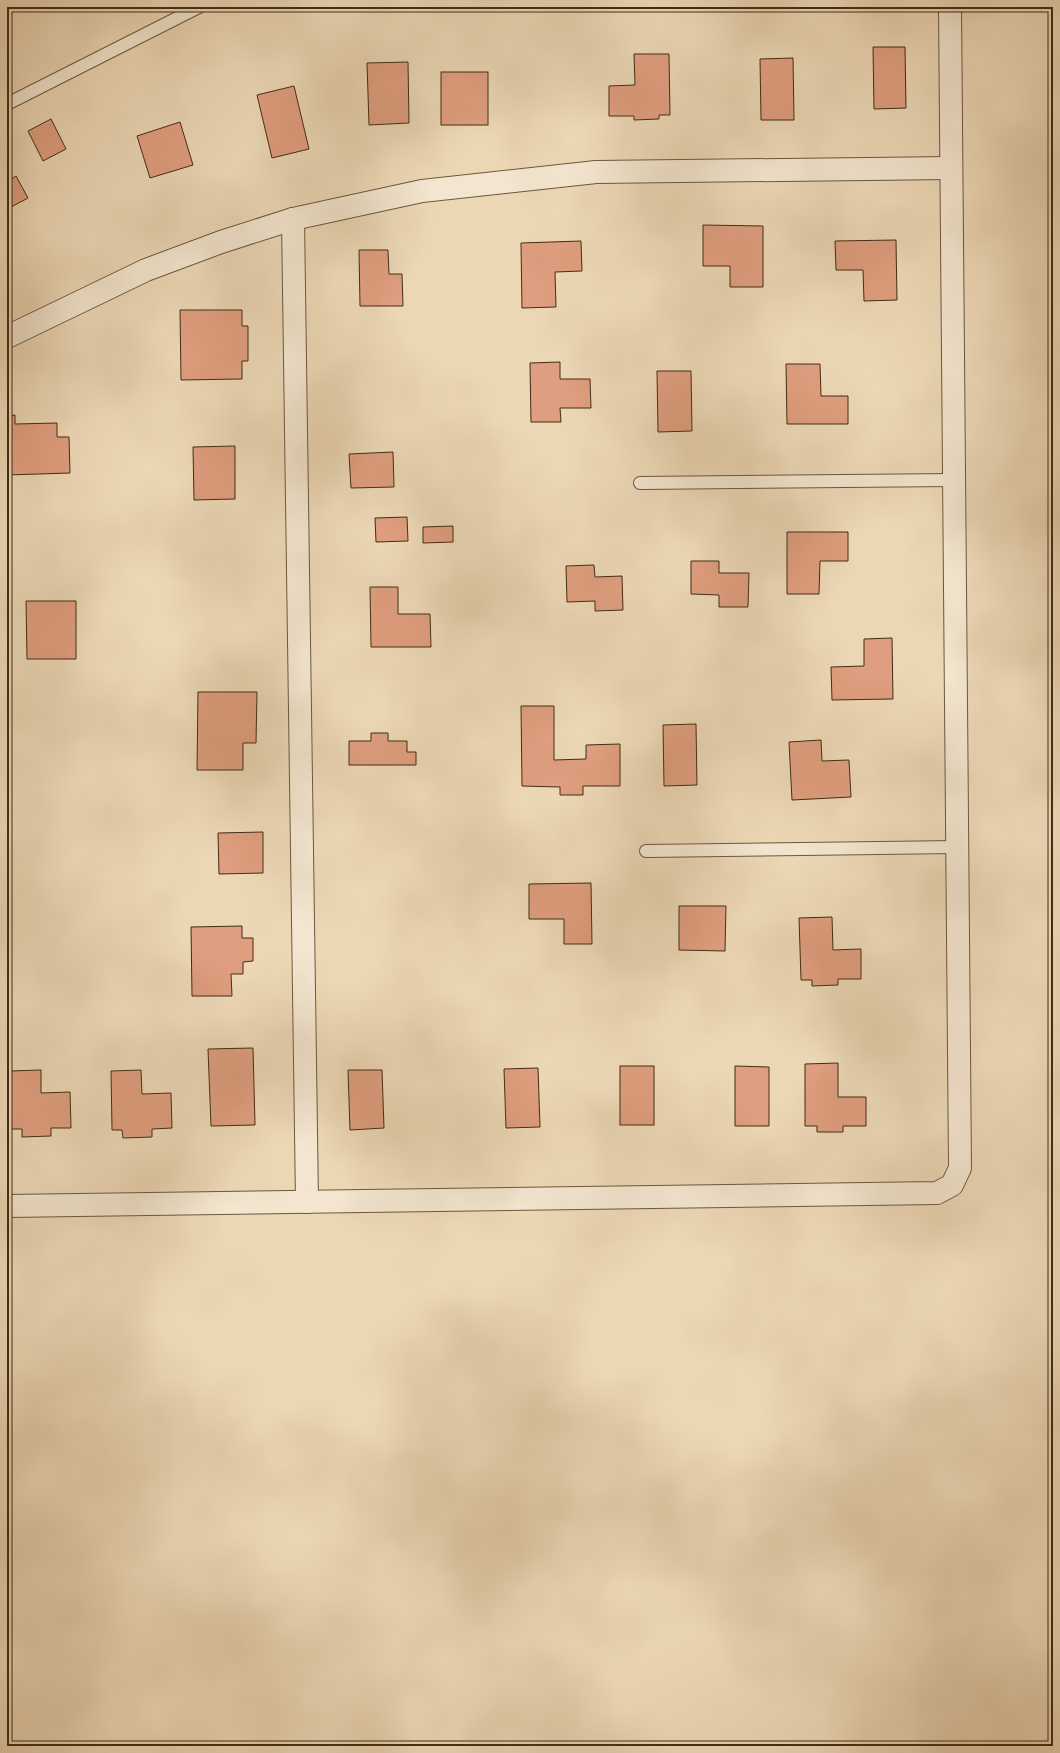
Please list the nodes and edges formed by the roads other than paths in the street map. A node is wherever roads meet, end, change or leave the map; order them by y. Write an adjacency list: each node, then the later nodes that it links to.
1 (199, 7): 3 (lane)
2 (950, 7): 4 (street)
3 (7, 104)
4 (951, 168): 5 (street); 7 (street)
5 (293, 219): 6 (street); 11 (street)
6 (7, 337)
7 (954, 480): 8 (lane); 9 (street)
8 (640, 483)
9 (957, 847): 10 (lane); 11 (street)
10 (646, 851)
11 (307, 1202): 12 (street)
12 (7, 1206)

